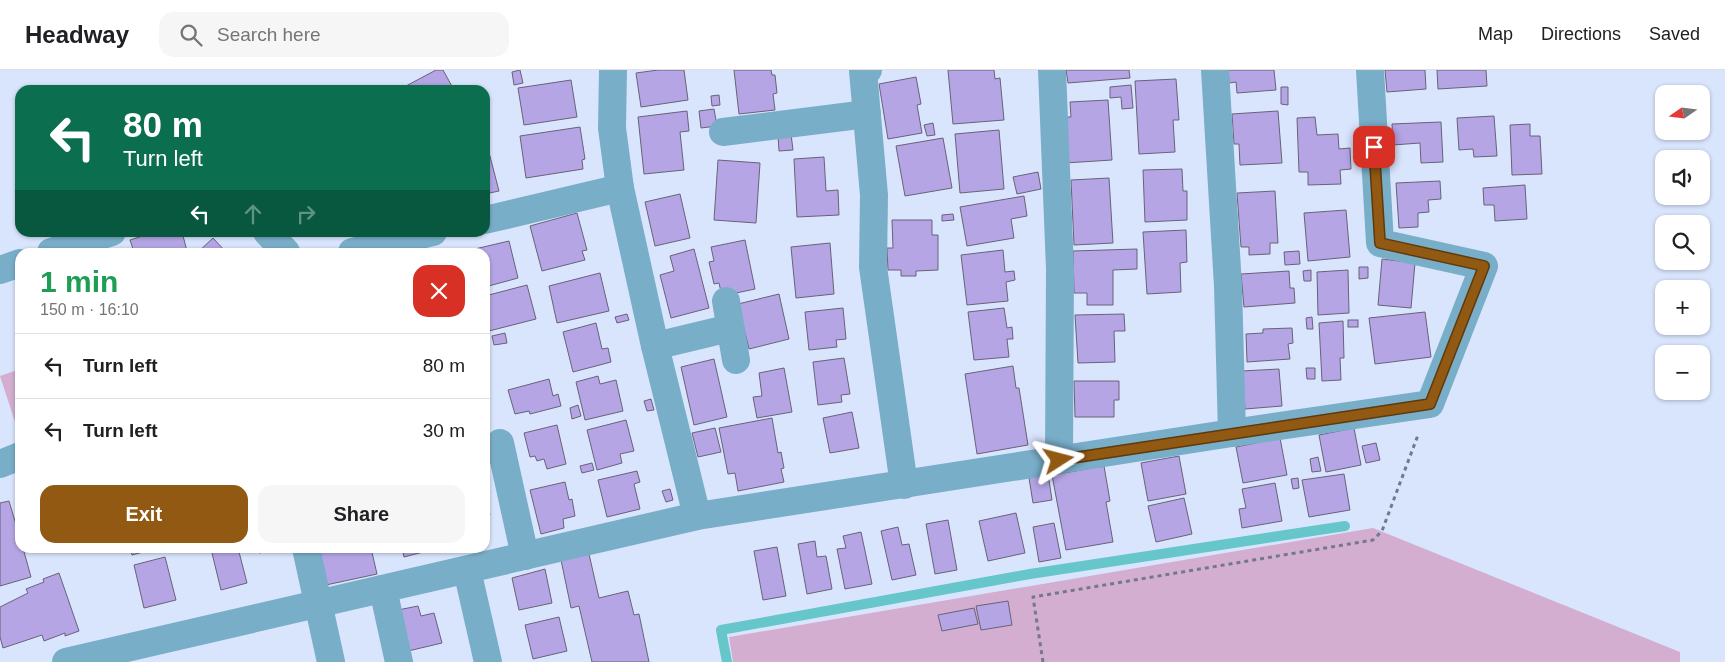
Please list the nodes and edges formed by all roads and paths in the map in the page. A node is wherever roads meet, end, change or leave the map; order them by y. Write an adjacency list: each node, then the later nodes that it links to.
1 (613, 70): 8 (street)
2 (868, 70): 6 (street)
3 (1052, 70): 26 (street)
4 (1215, 70): 23 (street)
5 (1370, 70): 22 (street)
6 (866, 114): 7 (street); 28 (street)
7 (723, 132)
8 (620, 188): 9 (street); 20 (street)
9 (490, 219)
10 (97, 237): 13 (street)
11 (271, 237): 14 (street)
12 (413, 237): 15 (street)
13 (64, 248)
14 (282, 248)
15 (368, 248)
16 (15, 265): 17 (street)
17 (0, 270)
18 (726, 301): 19 (street)
19 (730, 328): 20 (street); 21 (street)
20 (655, 346): 29 (street)
21 (736, 360)
22 (1430, 404): 23 (street); 39 (path)
23 (1232, 433): 26 (street)
24 (500, 443): 31 (street)
25 (15, 458): 27 (street)
26 (1059, 460): 28 (street)
27 (0, 464)
28 (904, 484): 29 (street)
29 (696, 516): 31 (street)
30 (307, 553): 34 (street)
31 (524, 556): 32 (street)
32 (467, 570): 33 (street); 38 (street)
33 (383, 589): 34 (street); 37 (street)
34 (318, 605): 35 (street); 36 (street)
35 (67, 662)
36 (331, 662)
37 (399, 662)
38 (488, 662)
39 (1043, 662)

